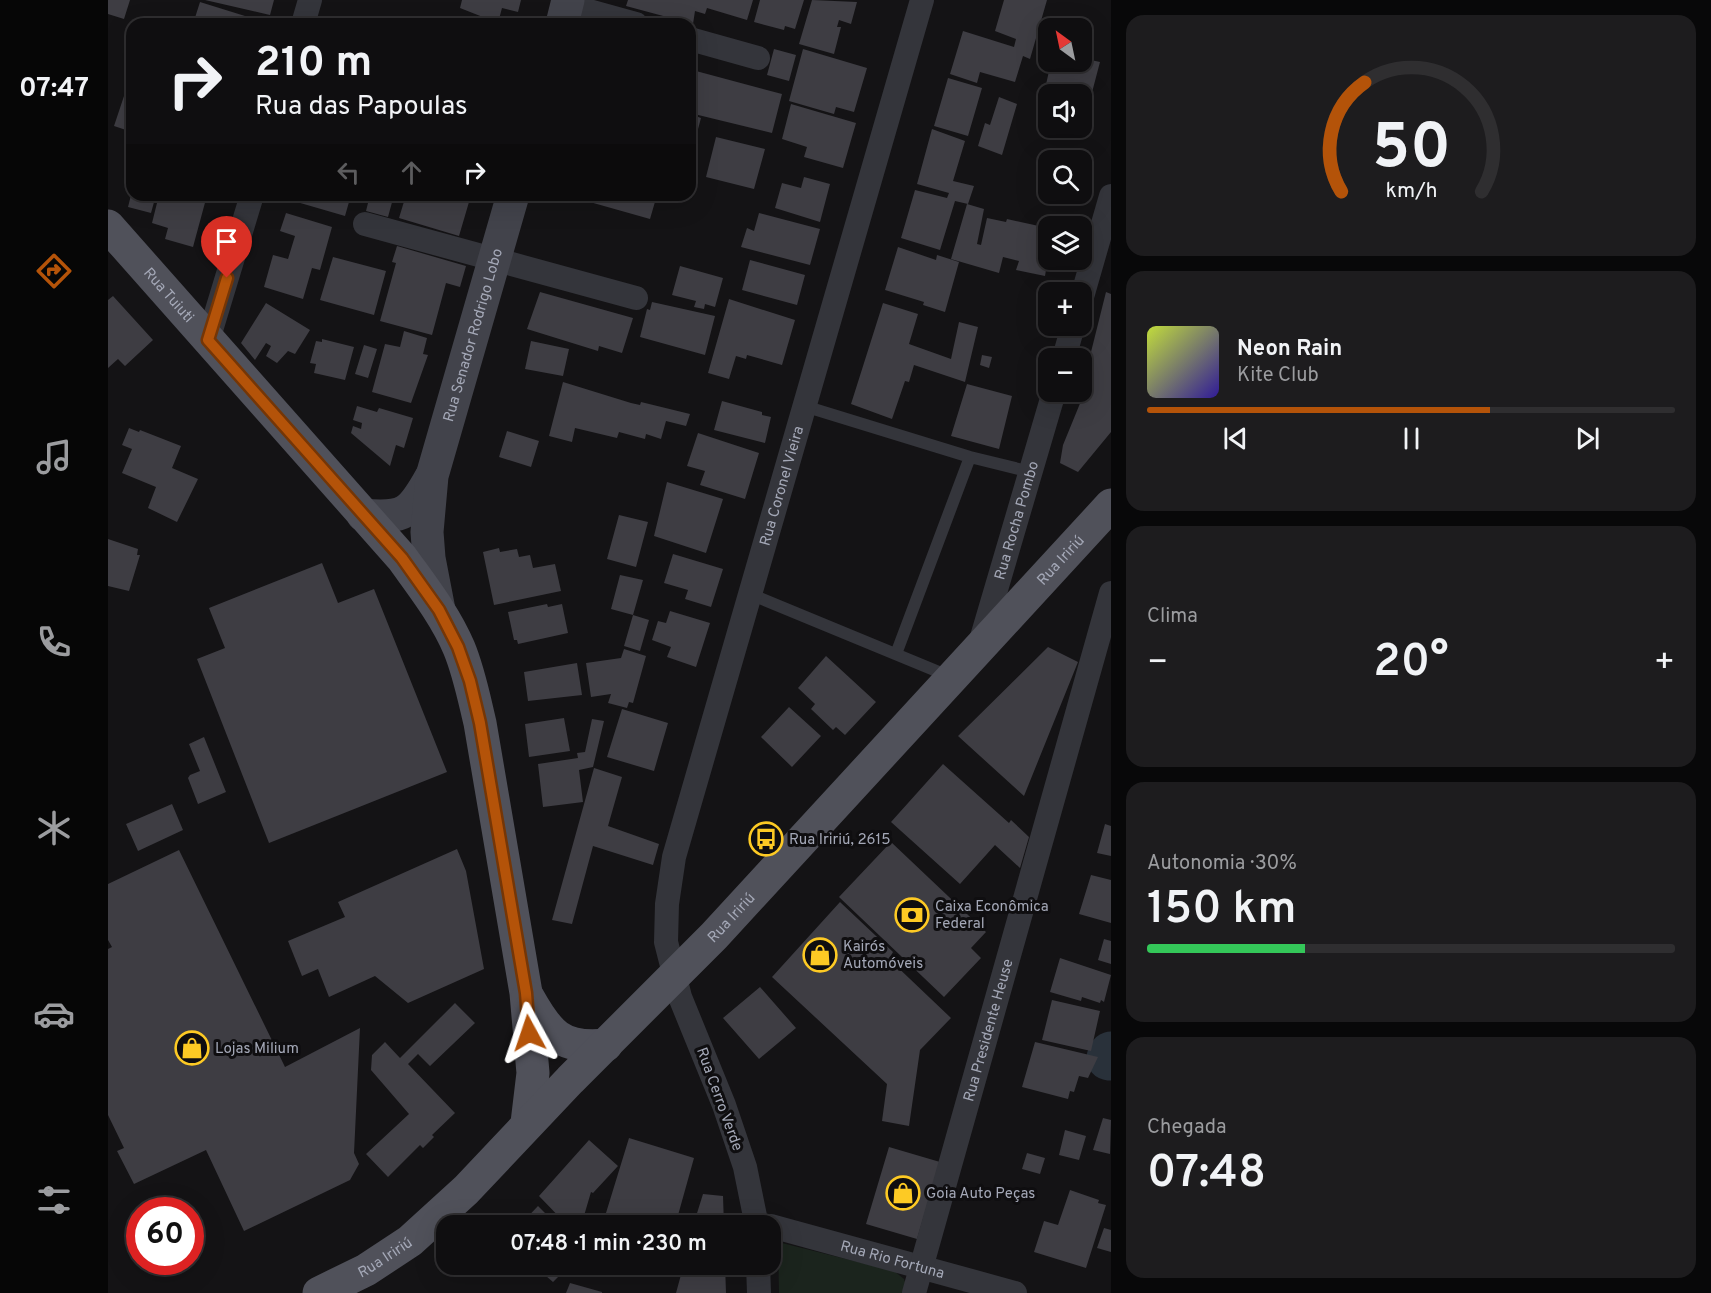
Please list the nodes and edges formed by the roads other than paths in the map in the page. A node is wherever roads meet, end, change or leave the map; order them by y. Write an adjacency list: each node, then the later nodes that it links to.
1 (310, 0): 4 (street)
2 (922, 0): 18 (street, Rua Coronel Vieira)
3 (566, 10): 5 (street)
4 (305, 18)
5 (606, 18)
6 (696, 41): 7 (street)
7 (758, 58)
8 (1111, 196): 14 (street)
9 (250, 201): 16 (street)
10 (511, 201): 13 (street, Rua Senador Rodrigo Lobo)
11 (365, 224): 13 (street)
12 (112, 238): 16 (main road, Rua Tuiuti)
13 (494, 260): 15 (street); 21 (street, Rua Senador Rodrigo Lobo)
14 (1086, 282)
15 (636, 298)
16 (208, 340): 23 (main road, Rua Tuiuti)
17 (1051, 402): 20 (street, Rua Rocha Pombo)
18 (804, 406): 19 (lane); 25 (street, Rua Coronel Vieira)
19 (969, 457): 20 (lane); 28 (lane)
20 (1031, 472): 27 (street, Rua Rocha Pombo)
21 (432, 476): 23 (street, Rua Senador Rodrigo Lobo); 26 (street, Rua Senador Rodrigo Lobo)
22 (1111, 505): 27 (main road, Rua Iririú)
23 (363, 515): 26 (main road, Rua Tuiuti)
24 (1111, 593): 36 (street, Rua Presidente Heuse)
25 (750, 594): 28 (lane); 30 (street, Rua Coronel Vieira)
26 (439, 610): 31 (main road, Rua Tuiuti)
27 (979, 650): 29 (main road, Rua Iririú)
28 (896, 654): 29 (lane)
29 (953, 678): 30 (main road, Rua Iririú)
30 (674, 976): 32 (main road, Rua Iririú); 34 (street, Rua Cerro Verde)
31 (526, 993): 32 (main road, Rua Tuiuti); 33 (main road, Rua Tuiuti)
32 (606, 1045): 33 (main road, Rua Iririú)
33 (527, 1123): 38 (main road, Rua Iririú)
34 (761, 1215)
35 (781, 1230): 36 (street, Rua Rio Fortuna)
36 (921, 1267): 40 (street, Rua Presidente Heuse); 41 (street, Rua Rio Fortuna)
37 (758, 1275): 39 (street)
38 (318, 1293)
39 (759, 1293)
40 (914, 1293)
41 (1015, 1293)

